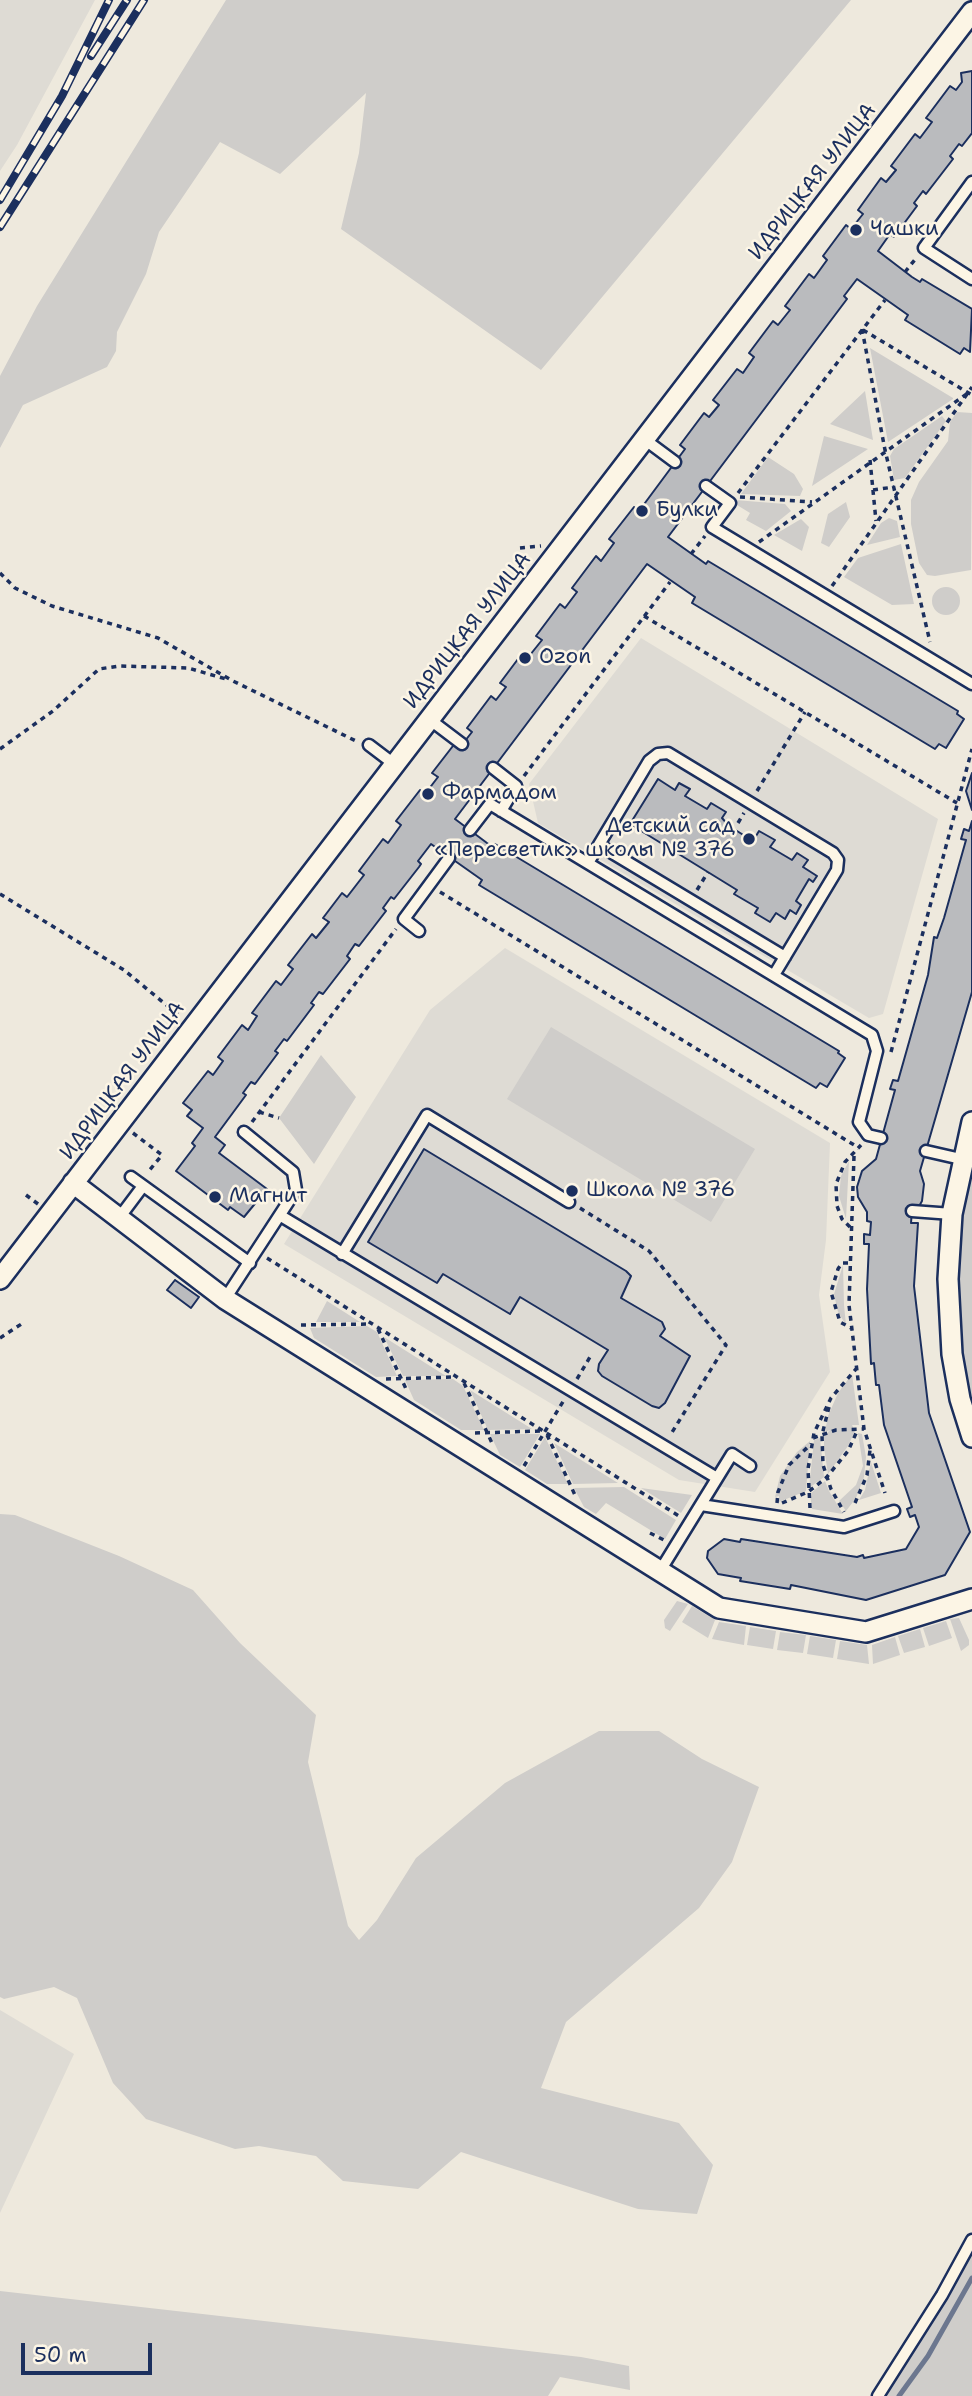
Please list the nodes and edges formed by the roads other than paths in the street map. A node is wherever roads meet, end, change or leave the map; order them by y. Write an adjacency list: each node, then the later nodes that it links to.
1 (970, 18): 4 (street, ИДРИЦКАЯ УЛИЦА)
2 (972, 182): 3 (lane)
3 (972, 279)
4 (644, 439): 5 (lane); 8 (street, ИДРИЦКАЯ УЛИЦА)
5 (675, 462)
6 (706, 486): 7 (lane)
7 (972, 684)
8 (429, 719): 9 (lane); 11 (street, ИДРИЦКАЯ УЛИЦА)
9 (462, 744)
10 (369, 745): 11 (lane)
11 (394, 764): 27 (street, ИДРИЦКАЯ УЛИЦА)
12 (493, 768): 13 (lane)
13 (501, 811): 14 (lane); 17 (lane)
14 (470, 830)
15 (599, 845): 17 (lane); 19 (lane); 19 (lane)
16 (449, 858): 18 (lane)
17 (588, 863): 20 (lane)
18 (419, 931)
19 (785, 957): 20 (lane)
20 (774, 975): 23 (lane)
21 (972, 1122): 25 (street)
22 (244, 1132): 32 (lane)
23 (881, 1139)
24 (926, 1151): 25 (lane)
25 (961, 1159): 31 (street)
26 (131, 1177): 28 (lane)
27 (73, 1183): 33 (street); 36 (street, ИДРИЦКАЯ УЛИЦА)
28 (143, 1186): 33 (lane); 35 (lane)
29 (569, 1202): 34 (lane)
30 (912, 1211): 31 (lane)
31 (952, 1214): 38 (street)
32 (281, 1216): 34 (lane); 35 (lane)
33 (119, 1218): 37 (street)
34 (342, 1254): 40 (lane)
35 (250, 1263): 37 (lane)
36 (0, 1279)
37 (225, 1299): 43 (street)
38 (972, 1437)
39 (750, 1465): 40 (lane)
40 (717, 1478): 41 (lane)
41 (701, 1505): 42 (lane); 43 (lane)
42 (894, 1511)
43 (660, 1571): 44 (street)
44 (972, 1599)
45 (972, 2240): 46 (lane)
46 (878, 2396)

